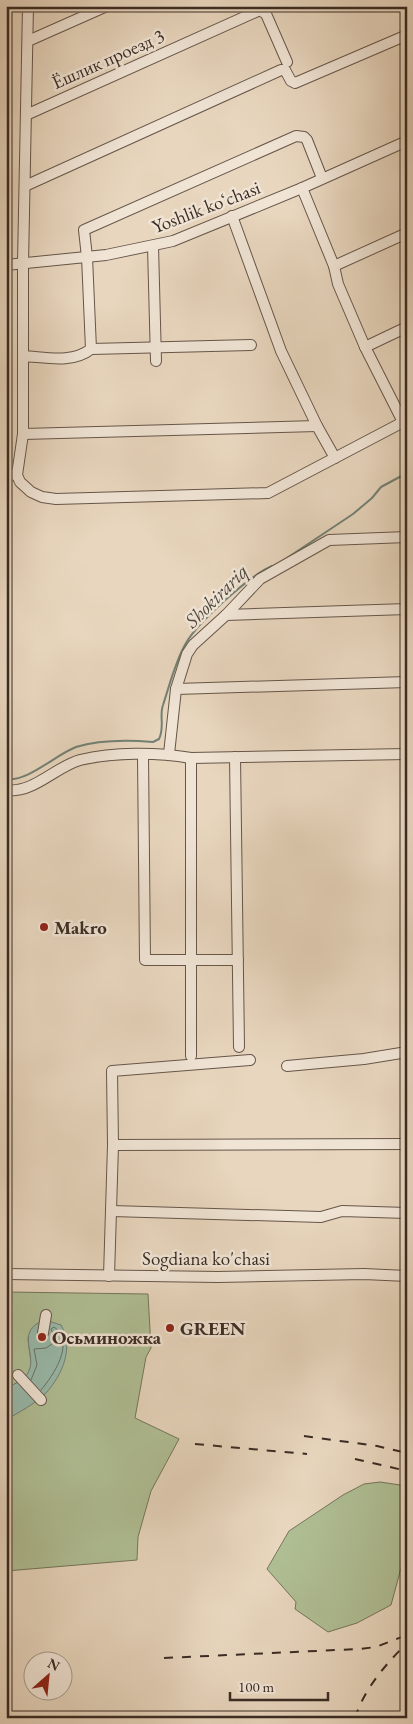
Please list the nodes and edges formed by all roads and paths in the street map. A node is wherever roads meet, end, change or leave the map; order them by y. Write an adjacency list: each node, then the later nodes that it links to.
1 (28, 6): 4 (street)
2 (107, 6): 4 (street)
3 (407, 35): 9 (street)
4 (28, 41): 6 (street)
5 (287, 62): 6 (street, Ёшлик проезд 3)
6 (26, 115): 9 (street)
7 (407, 141): 8 (street, Yoshlik koʻchasi)
8 (322, 178): 10 (street, Yoshlik koʻchasi); 14 (street)
9 (25, 186): 15 (street)
10 (302, 188): 11 (street, Yoshlik koʻchasi); 17 (street)
11 (232, 216): 13 (street, Yoshlik koʻchasi); 26 (street)
12 (407, 233): 17 (street)
13 (153, 246): 14 (street, Yoshlik koʻchasi); 20 (street)
14 (87, 257): 15 (street, Yoshlik koʻchasi); 22 (street)
15 (23, 264): 16 (street, Yoshlik koʻchasi); 23 (street)
16 (6, 265)
17 (334, 266): 21 (street)
18 (407, 327): 21 (street)
19 (252, 345): 20 (street)
20 (156, 346): 22 (street); 24 (street)
21 (365, 347): 25 (street)
22 (91, 349): 23 (street)
23 (23, 356): 27 (street)
24 (156, 361)
25 (405, 421): 28 (street)
26 (317, 426): 27 (street); 28 (street)
27 (23, 434): 30 (street)
28 (335, 458): 30 (street)
29 (6, 474): 30 (street)
30 (17, 475)
31 (407, 537): 33 (street)
32 (407, 609): 33 (street)
33 (226, 615): 35 (street)
34 (407, 682): 35 (street)
35 (176, 689): 36 (street)
36 (169, 754): 38 (street); 40 (street)
37 (407, 754): 39 (street)
38 (143, 755): 41 (street); 42 (street)
39 (235, 757): 40 (street); 43 (street)
40 (191, 758): 42 (street)
41 (6, 790)
42 (190, 960): 43 (street); 46 (street)
43 (238, 960): 44 (street)
44 (239, 1047)
45 (407, 1052): 48 (street)
46 (191, 1056)
47 (250, 1060): 50 (street)
48 (287, 1066)
49 (407, 1144): 50 (street)
50 (113, 1145): 51 (street)
51 (112, 1211): 52 (street); 54 (street)
52 (407, 1213)
53 (6, 1274): 54 (street, Sogdiana ko'chasi)
54 (109, 1276): 55 (street, Sogdiana ko'chasi)
55 (407, 1276)
56 (46, 1315): 57 (street)
57 (44, 1333)
58 (18, 1375): 59 (street)
59 (41, 1400)

